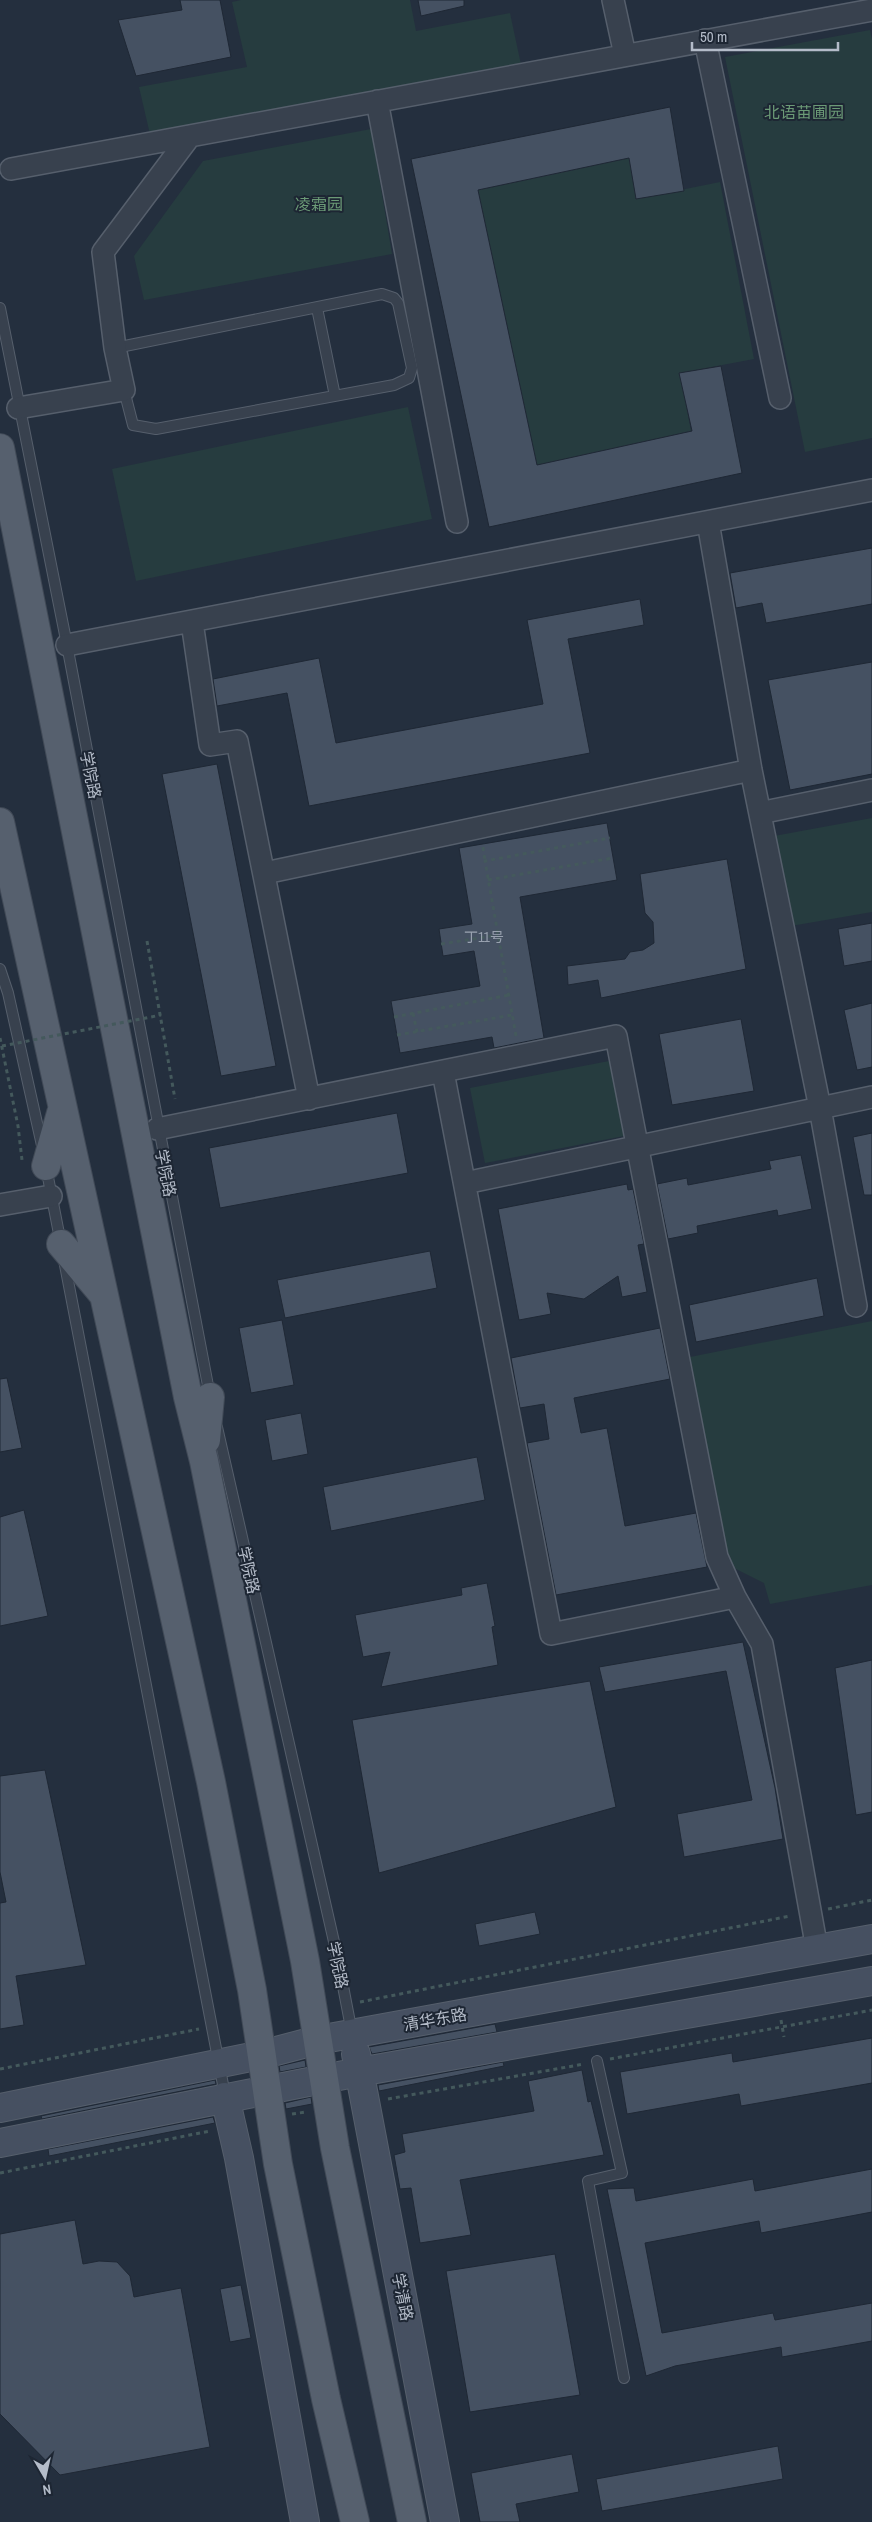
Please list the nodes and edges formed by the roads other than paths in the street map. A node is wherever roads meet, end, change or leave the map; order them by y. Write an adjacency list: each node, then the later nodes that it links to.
1 (613, 0): 4 (street)
2 (870, 6): 3 (street)
3 (705, 40): 4 (street); 13 (street)
4 (625, 55): 5 (street)
5 (376, 101): 6 (street); 17 (street)
6 (190, 136): 7 (street); 10 (street)
7 (11, 169)
8 (0, 308): 14 (lane, 学院路)
9 (317, 308): 10 (lane); 12 (lane); 12 (lane)
10 (115, 348): 11 (street)
11 (124, 390): 12 (lane); 14 (street)
12 (336, 396)
13 (780, 398)
14 (18, 408): 20 (lane, 学院路)
15 (0, 448): 42 (main road, 学院路)
16 (872, 490): 18 (street)
17 (457, 522)
18 (708, 522): 19 (street); 21 (street)
19 (192, 622): 20 (street); 25 (street)
20 (67, 645): 32 (lane, 学院路)
21 (751, 770): 23 (street); 25 (street)
22 (872, 790): 23 (street)
23 (760, 813): 31 (street)
24 (0, 822): 30 (main road)
25 (265, 873): 29 (street)
26 (0, 969): 34 (lane)
27 (443, 1072): 29 (street); 33 (street); 35 (street)
28 (872, 1097): 31 (street)
29 (309, 1098): 32 (street)
30 (63, 1106): 34 (main road); 39 (main road)
31 (820, 1108): 33 (street); 40 (street)
32 (158, 1129): 41 (lane, 学院路)
33 (637, 1145): 35 (street); 43 (street)
34 (34, 1164): 36 (lane)
35 (465, 1183): 43 (street)
36 (51, 1196): 37 (street); 38 (lane)
37 (0, 1205)
38 (61, 1244): 39 (main road); 51 (lane)
39 (104, 1295): 49 (main road)
40 (856, 1306)
41 (210, 1397): 42 (main road); 47 (lane, 学院路)
42 (204, 1461): 48 (main road, 学院路)
43 (735, 1597): 45 (street)
44 (872, 1939): 45 (main road, 清华东路)
45 (817, 1949): 47 (main road, 清华东路)
46 (872, 1981): 52 (main road)
47 (352, 2034): 48 (main road, 清华东路); 52 (main road, 学清路)
48 (318, 2040): 49 (main road, 清华东路); 53 (main road, 学院路)
49 (262, 2055): 51 (main road, 清华东路); 54 (main road)
50 (597, 2061): 58 (lane)
51 (218, 2064): 55 (lane); 56 (main road, 清华东路)
52 (360, 2072): 53 (main road); 62 (main road, 学清路)
53 (324, 2079): 54 (main road); 59 (main road)
54 (266, 2090): 55 (main road); 61 (main road)
55 (225, 2097): 57 (main road); 60 (main road)
56 (0, 2108)
57 (0, 2143)
58 (624, 2378)
59 (414, 2515)
60 (305, 2522)
61 (355, 2522)
62 (445, 2522)

